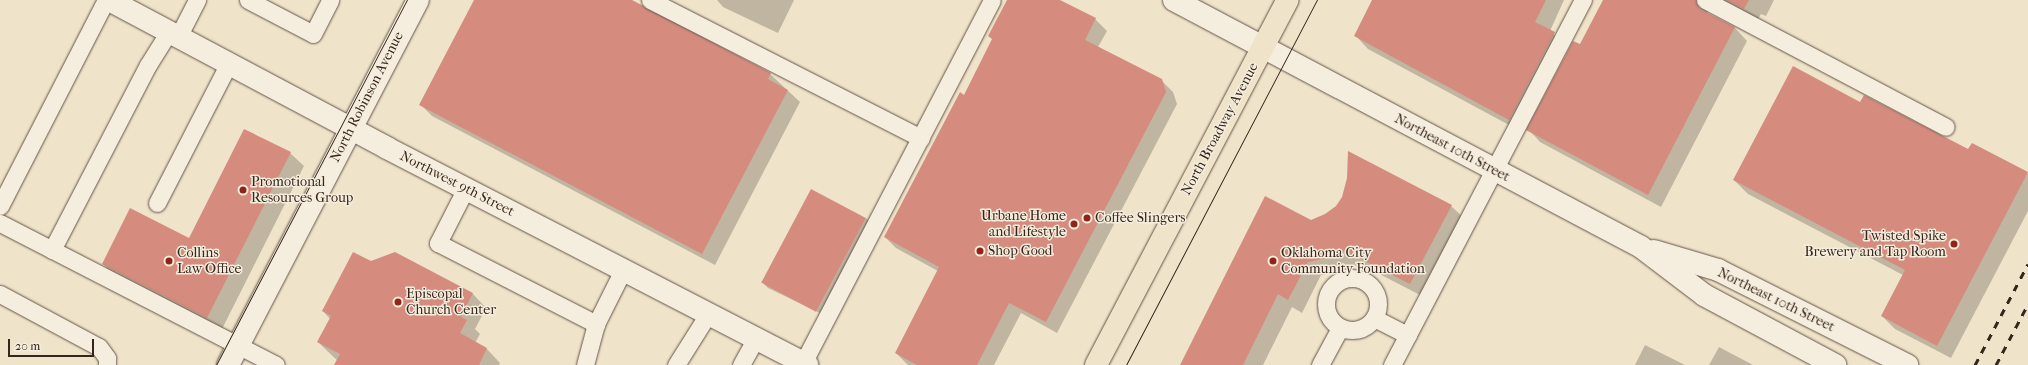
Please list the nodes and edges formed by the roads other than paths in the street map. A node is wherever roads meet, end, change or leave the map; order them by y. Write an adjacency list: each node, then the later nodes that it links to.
1 (108, 0): 12 (street, Northwest 9th Street); 21 (lane)
2 (196, 0): 12 (lane)
3 (248, 0): 4 (lane)
4 (330, 0)
5 (418, 0): 16 (street, North Robinson Avenue)
6 (650, 0): 17 (lane)
7 (992, 0): 17 (lane)
8 (1174, 0): 13 (street, Northeast 10th Street)
9 (1288, 0): 13 (main road, North Broadway Avenue)
10 (1583, 0): 18 (lane)
11 (1705, 0): 15 (lane)
12 (174, 34): 14 (street, Northwest 9th Street); 24 (lane)
13 (1263, 48): 18 (street, Northeast 10th Street); 41 (main road, North Broadway Avenue)
14 (229, 63): 16 (street, Northwest 9th Street); 20 (lane)
15 (1946, 127)
16 (351, 128): 19 (street, Northwest 9th Street); 33 (street, North Robinson Avenue)
17 (921, 138): 34 (lane)
18 (1494, 170): 23 (street, Northeast 10th Street); 31 (lane)
19 (466, 188): 25 (street, Northwest 9th Street); 29 (lane)
20 (157, 203)
21 (0, 206)
22 (0, 222): 24 (lane)
23 (1641, 247): 44 (street, Northeast 10th Street); 45 (street, Northeast 10th Street)
24 (52, 250): 33 (lane)
25 (623, 270): 27 (street, Northwest 9th Street); 29 (lane)
26 (0, 294): 35 (lane)
27 (708, 314): 32 (street, Northwest 9th Street); 39 (lane)
28 (1374, 318): 30 (lane); 30 (lane); 31 (lane)
29 (596, 324): 38 (lane)
30 (1340, 328): 42 (lane)
31 (1408, 334): 43 (lane)
32 (756, 338): 34 (street, Northwest 9th Street); 40 (lane)
33 (238, 345): 36 (street, North Robinson Avenue); 37 (lane)
34 (804, 364)
35 (107, 365)
36 (228, 365)
37 (276, 365)
38 (585, 365)
39 (676, 365)
40 (742, 365)
41 (1096, 365)
42 (1320, 365)
43 (1392, 365)
44 (1835, 365)
45 (1907, 365)

